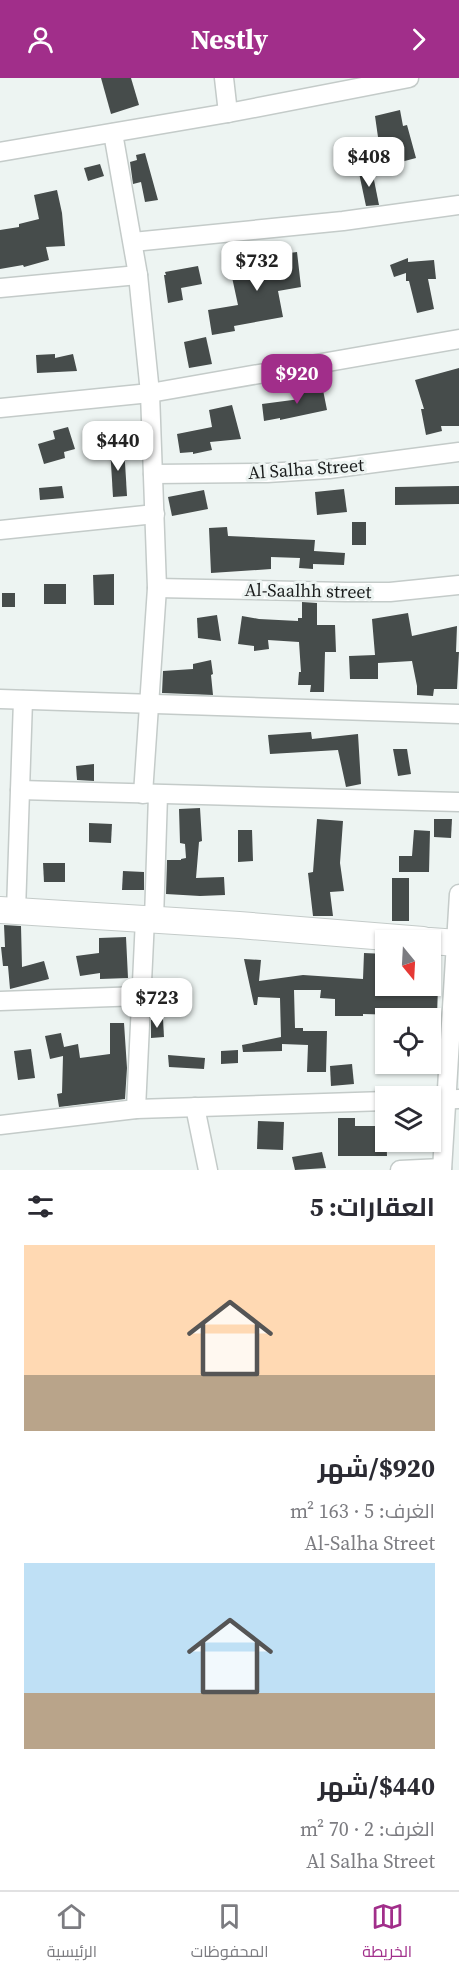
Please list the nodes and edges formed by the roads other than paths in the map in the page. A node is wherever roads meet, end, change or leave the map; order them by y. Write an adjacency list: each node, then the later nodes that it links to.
1 (224, 78): 3 (street)
2 (409, 78): 3 (street)
3 (228, 113): 4 (street)
4 (113, 133): 5 (street); 7 (street)
5 (0, 152)
6 (459, 205): 7 (street)
7 (134, 242): 8 (street)
8 (138, 275): 9 (street); 11 (street)
9 (0, 288)
10 (459, 339): 11 (street)
11 (150, 393): 12 (street); 14 (street)
12 (0, 408)
13 (459, 452): 14 (street, Al Salha Street)
14 (153, 474): 15 (street)
15 (154, 514): 16 (street); 18 (street)
16 (0, 530)
17 (459, 585): 18 (street, Al-Saalhh street)
18 (157, 588): 21 (street)
19 (0, 699): 20 (street)
20 (23, 700): 21 (street); 23 (street)
21 (150, 703): 22 (street); 24 (street)
22 (459, 714)
23 (20, 790): 24 (street); 27 (street)
24 (150, 795): 25 (street); 28 (street)
25 (459, 802)
26 (459, 894): 31 (street)
27 (8, 911): 28 (street)
28 (150, 919): 29 (street); 32 (street)
29 (375, 936)
30 (441, 942): 31 (street)
31 (458, 943): 34 (street)
32 (141, 996): 33 (street); 37 (street)
33 (0, 1000)
34 (445, 1100): 39 (street)
35 (375, 1101): 36 (street)
36 (195, 1107): 37 (street); 40 (street)
37 (136, 1109): 38 (street)
38 (0, 1125)
39 (442, 1169): 41 (street)
40 (208, 1170)
41 (400, 1170)

